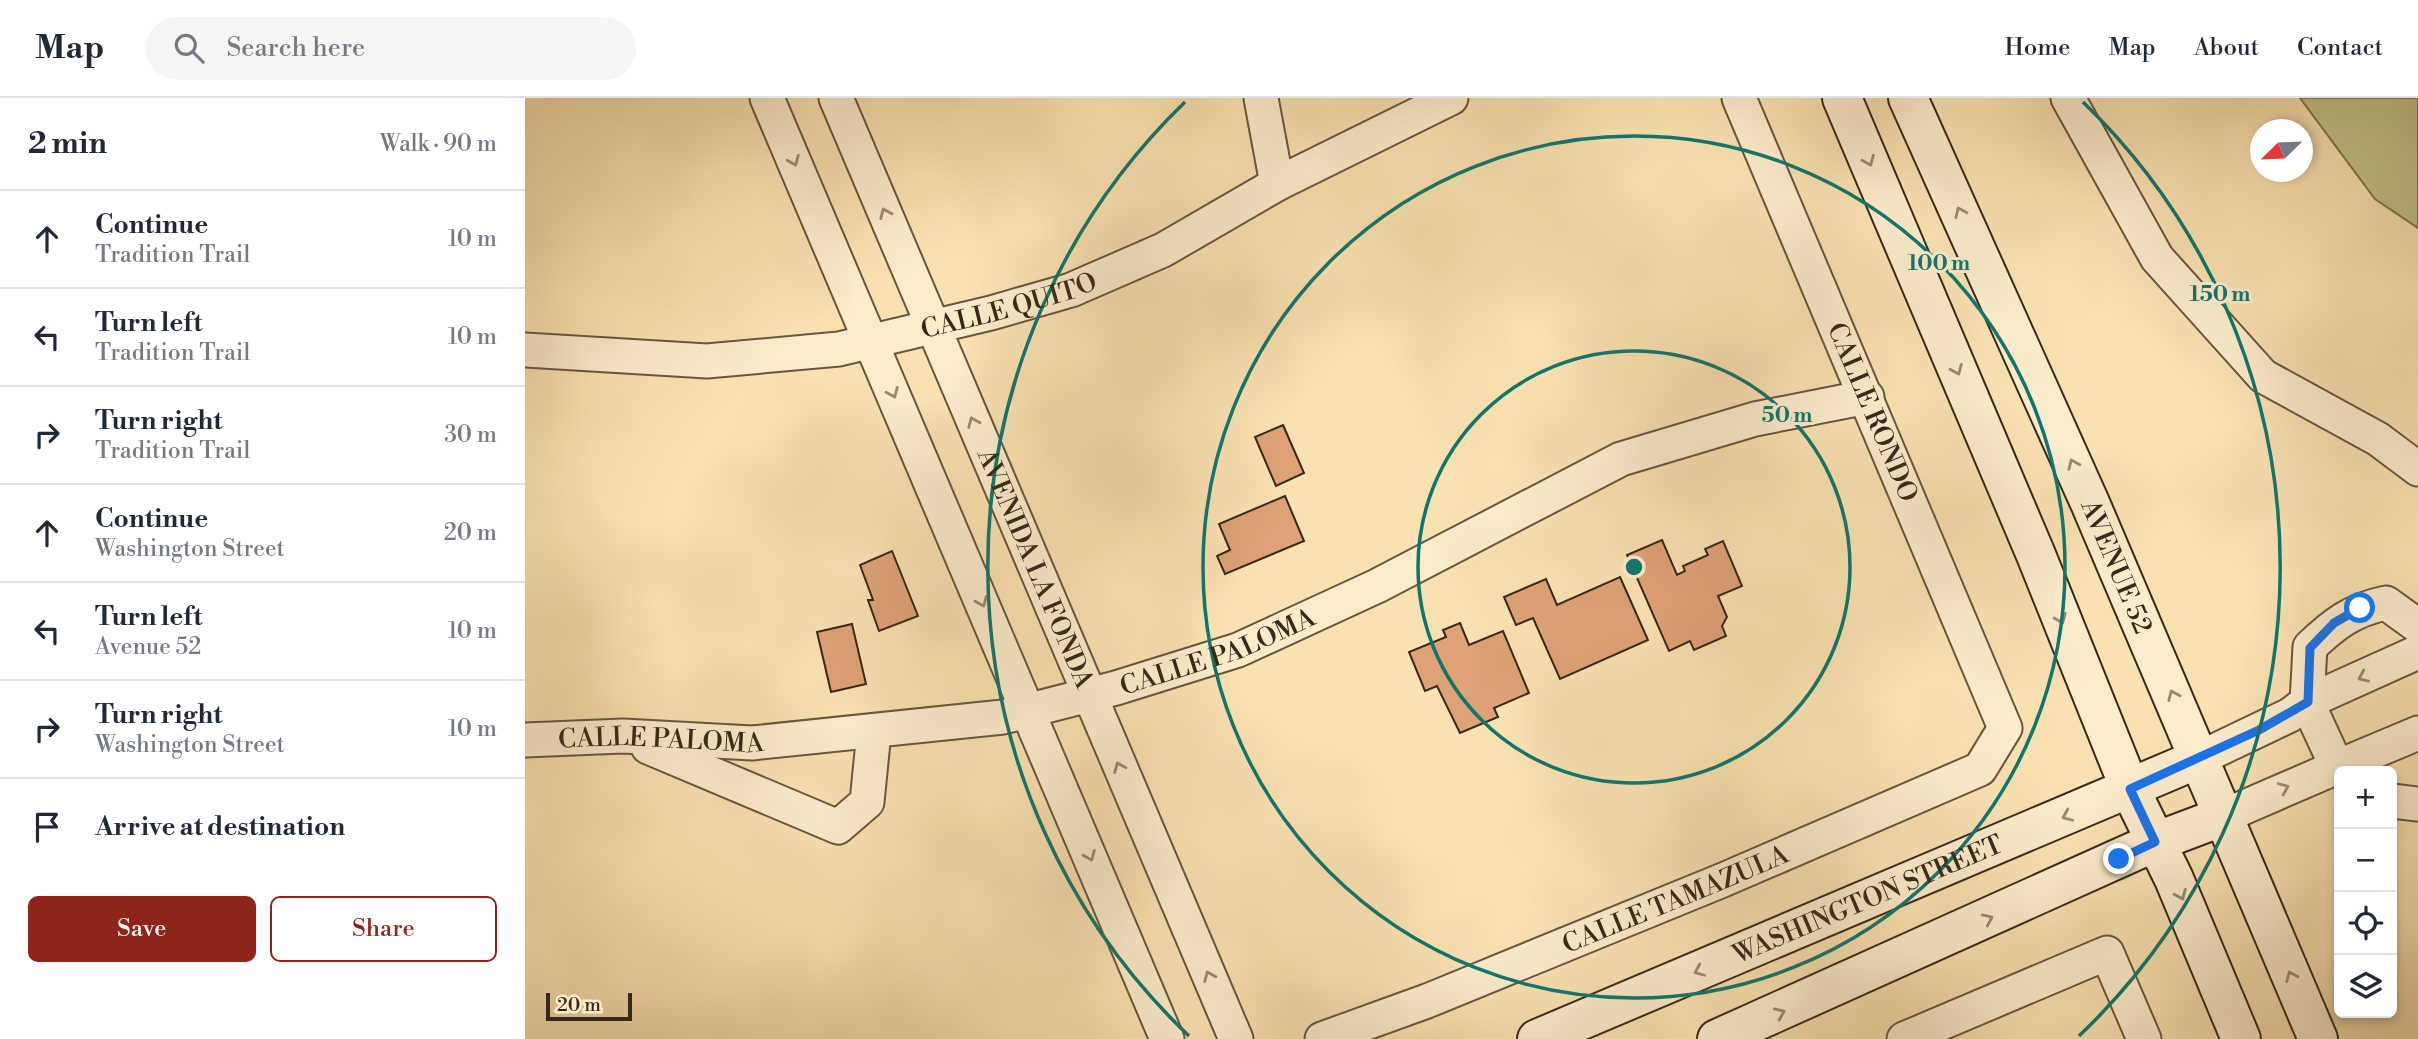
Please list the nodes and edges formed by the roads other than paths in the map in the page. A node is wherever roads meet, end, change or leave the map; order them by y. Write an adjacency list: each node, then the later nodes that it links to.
1 (767, 98): 11 (street, one-way to 11)
2 (835, 98): 10 (street, AVENIDA LA FONDA, one-way to 2)
3 (1261, 98): 9 (street)
4 (1451, 98): 9 (street, CALLE QUITO)
5 (1739, 98): 13 (street, CALLE RONDO)
6 (1842, 98): 29 (main road, one-way to 29)
7 (1908, 98): 25 (main road, AVENUE 52, one-way to 7)
8 (2068, 98): 14 (street)
9 (1277, 184): 10 (street, CALLE QUITO)
10 (933, 326): 11 (street, CALLE QUITO); 17 (street, AVENIDA LA FONDA, one-way to 10)
11 (871, 342): 12 (street, CALLE QUITO); 19 (street, one-way to 19)
12 (525, 350)
13 (1867, 397): 17 (street, CALLE PALOMA); 20 (street, CALLE RONDO)
14 (2418, 469)
15 (2418, 626): 18 (street)
16 (2418, 652): 18 (street, one-way to 18)
17 (1088, 696): 19 (street, CALLE PALOMA); 35 (street, AVENIDA LA FONDA, one-way to 17)
18 (2308, 702): 25 (street); 26 (street)
19 (1029, 711): 21 (street, CALLE PALOMA); 34 (street, one-way to 34)
20 (2005, 727): 36 (street, CALLE TAMAZULA)
21 (874, 732): 23 (street, CALLE PALOMA); 23 (street)
22 (2418, 733): 27 (street)
23 (623, 736): 24 (street, CALLE PALOMA)
24 (525, 740)
25 (2199, 759): 29 (main road, WASHINGTON STREET); 32 (main road, AVENUE 52)
26 (2339, 766)
27 (2346, 766)
28 (2334, 771): 32 (street, one-way to 28)
29 (2130, 789): 33 (main road); 37 (main road, WASHINGTON STREET, one-way to 37)
30 (2397, 802): 31 (street)
31 (2418, 804)
32 (2224, 816): 33 (main road); 42 (main road, AVENUE 52, one-way to 32)
33 (2155, 842): 38 (main road, one-way to 33); 41 (main road, one-way to 41)
34 (1167, 1039)
35 (1235, 1039)
36 (1322, 1039)
37 (1537, 1039)
38 (1717, 1039)
39 (1905, 1039): 40 (street)
40 (2144, 1039)
41 (2241, 1039)
42 (2318, 1039)

